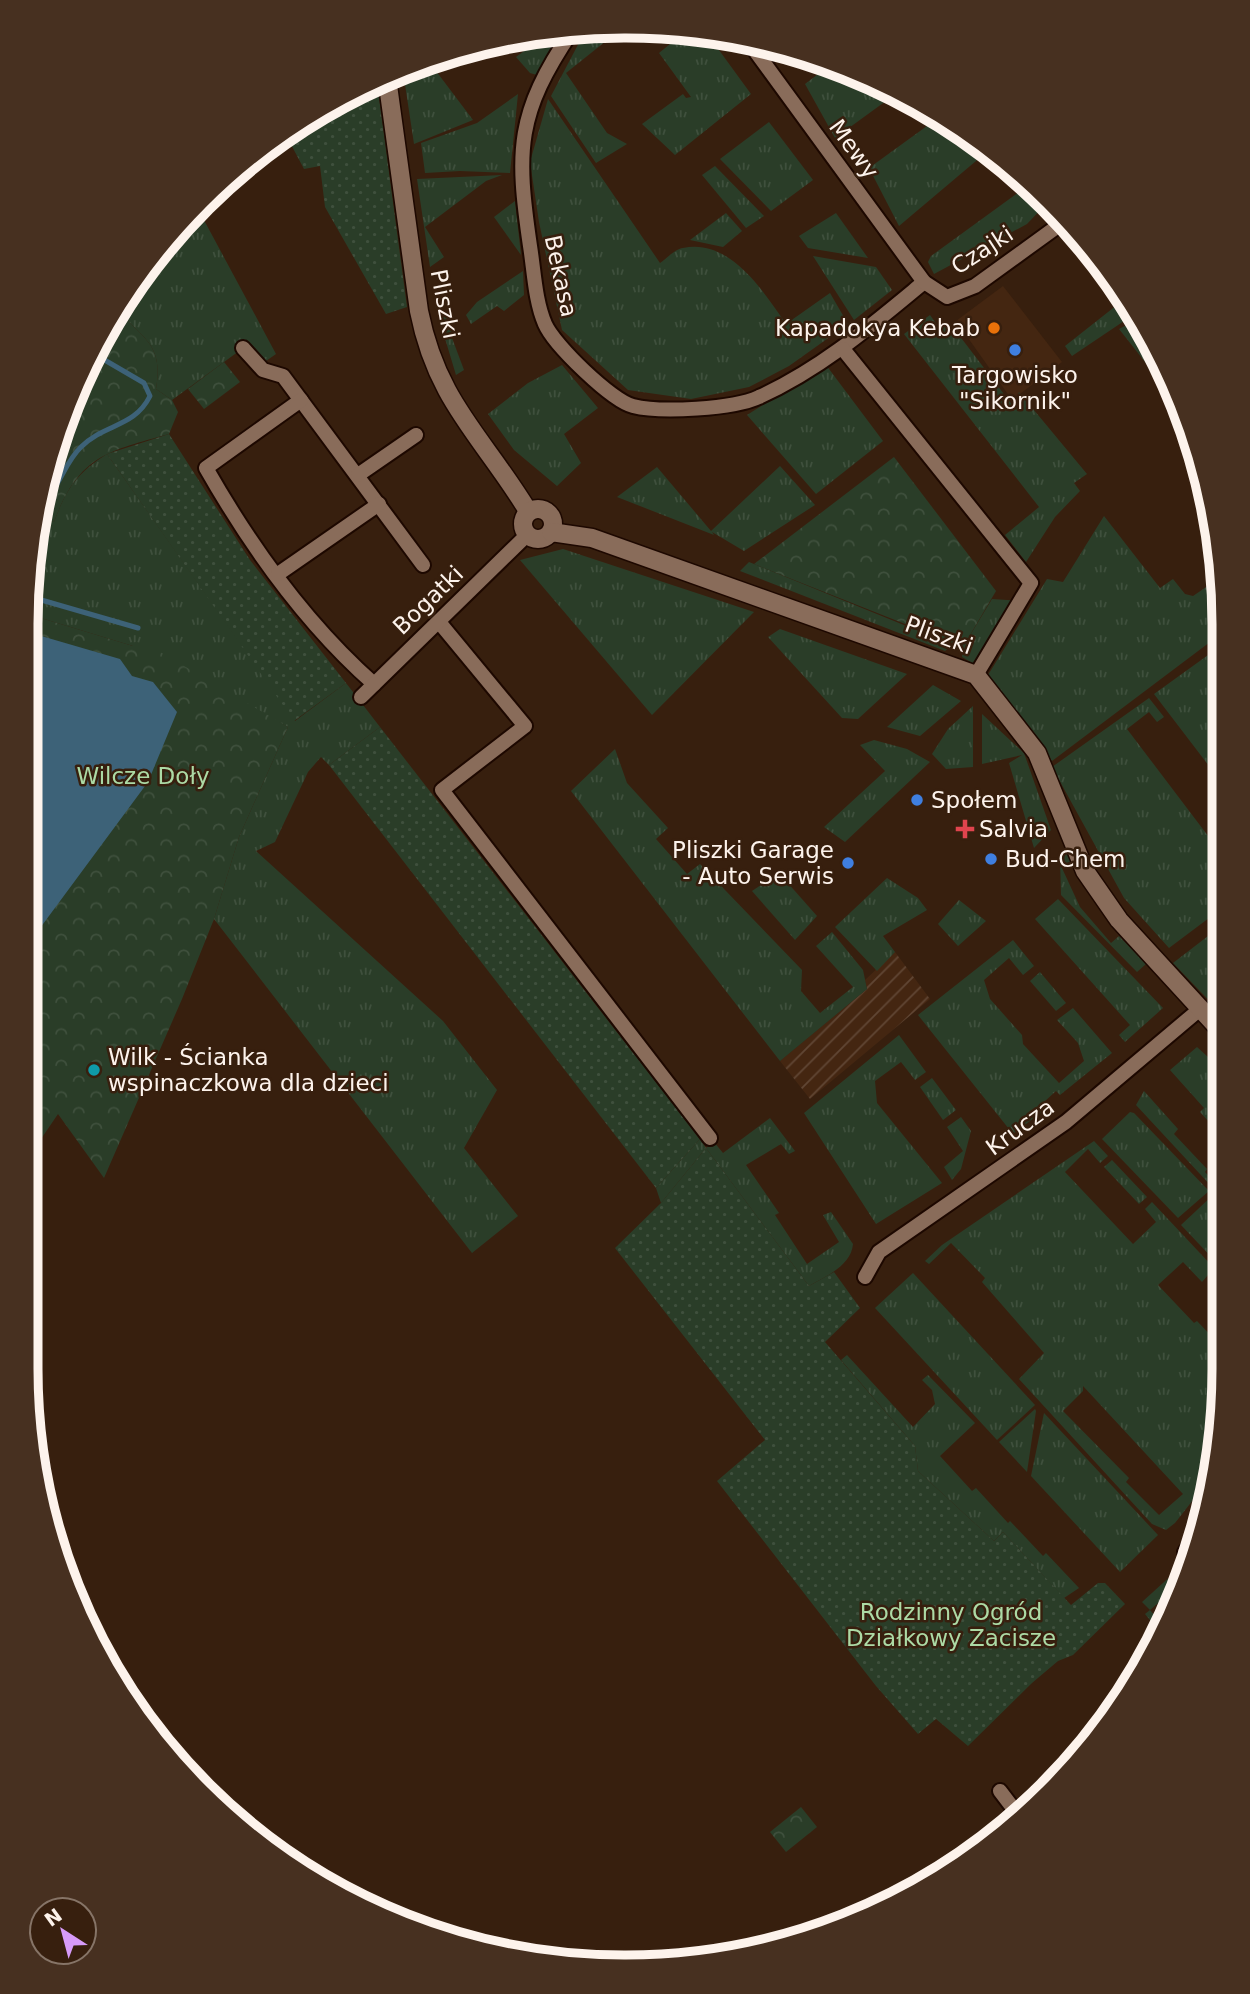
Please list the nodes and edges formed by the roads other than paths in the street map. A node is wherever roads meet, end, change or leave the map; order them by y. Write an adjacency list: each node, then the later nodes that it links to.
1 (566, 42): 7 (street, Bekasa)
2 (757, 54): 5 (street, Mewy)
3 (388, 89): 12 (street, Pliszki)
4 (1056, 227): 5 (street, Czajki)
5 (924, 282): 7 (street, Bekasa)
6 (243, 348): 8 (street)
7 (843, 349): 18 (street)
8 (301, 400): 10 (street); 16 (street)
9 (416, 435): 10 (street)
10 (358, 475): 11 (street)
11 (379, 504): 15 (street); 16 (street)
12 (528, 511): 13 (street, Pliszki); 14 (street)
13 (551, 532): 14 (street, Pliszki); 18 (street, Pliszki)
14 (527, 535): 17 (street, Bogatki)
15 (423, 565)
16 (278, 574): 19 (street)
17 (439, 622): 19 (street, Bogatki); 23 (street)
18 (976, 675): 21 (street, Pliszki)
19 (374, 684): 20 (street, Bogatki)
20 (360, 697)
21 (1200, 1009): 22 (street, Pliszki); 24 (street, Krucza)
22 (1212, 1022)
23 (710, 1138)
24 (865, 1277)
25 (1000, 1791): 26 (street)
26 (1013, 1809)

